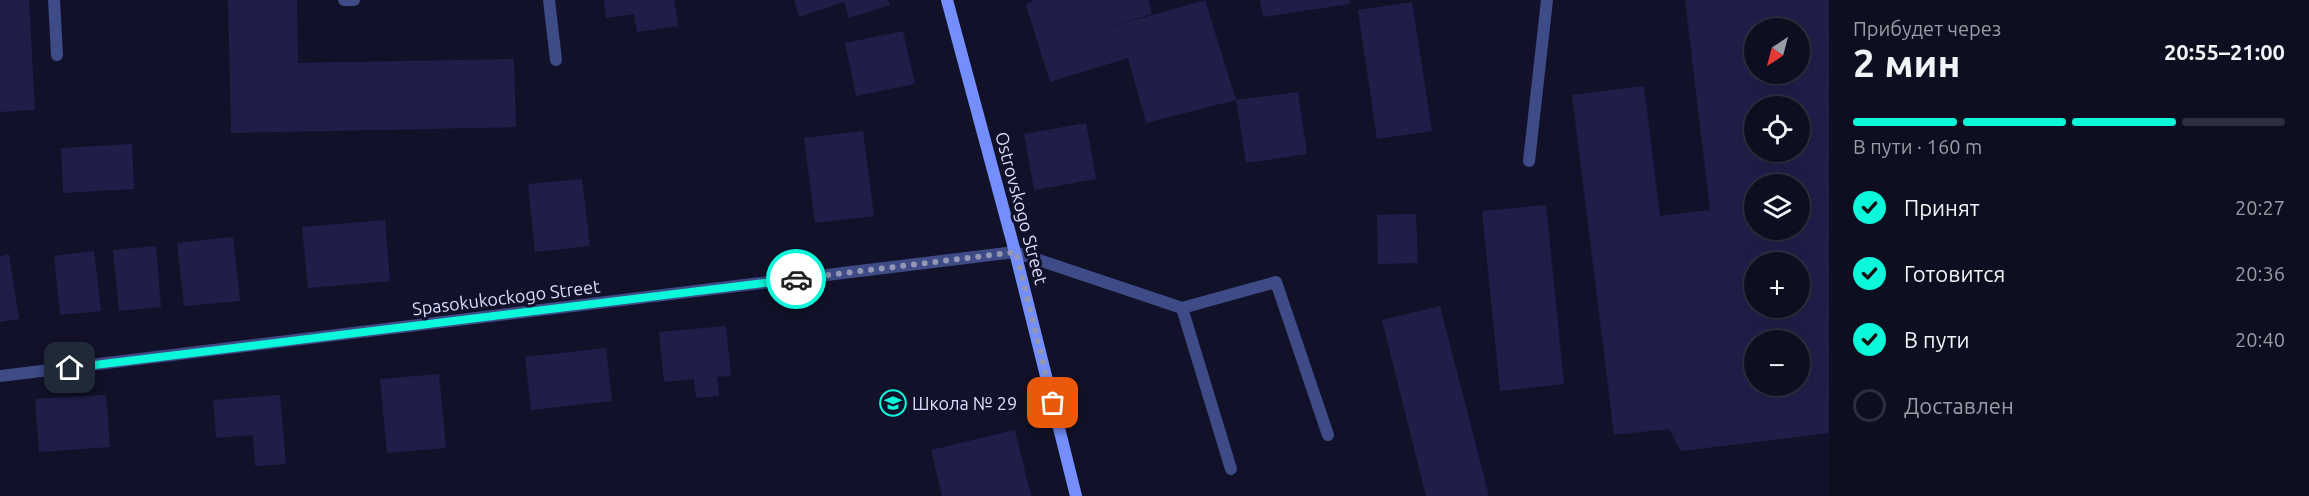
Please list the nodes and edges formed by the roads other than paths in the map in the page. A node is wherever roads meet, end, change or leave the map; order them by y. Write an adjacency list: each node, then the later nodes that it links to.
1 (54, 0): 7 (street)
2 (345, 0): 3 (street)
3 (354, 0)
4 (549, 0): 8 (street)
5 (947, 0): 10 (main road, Ostrovskogo Street)
6 (1547, 0): 9 (street)
7 (57, 55)
8 (556, 60)
9 (1529, 161)
10 (1016, 252): 11 (street); 12 (street, Spasokukoсkogo Street); 15 (main road, Ostrovskogo Street)
11 (1182, 308): 13 (street); 14 (street)
12 (0, 376)
13 (1328, 435)
14 (1231, 469)
15 (1076, 496)

